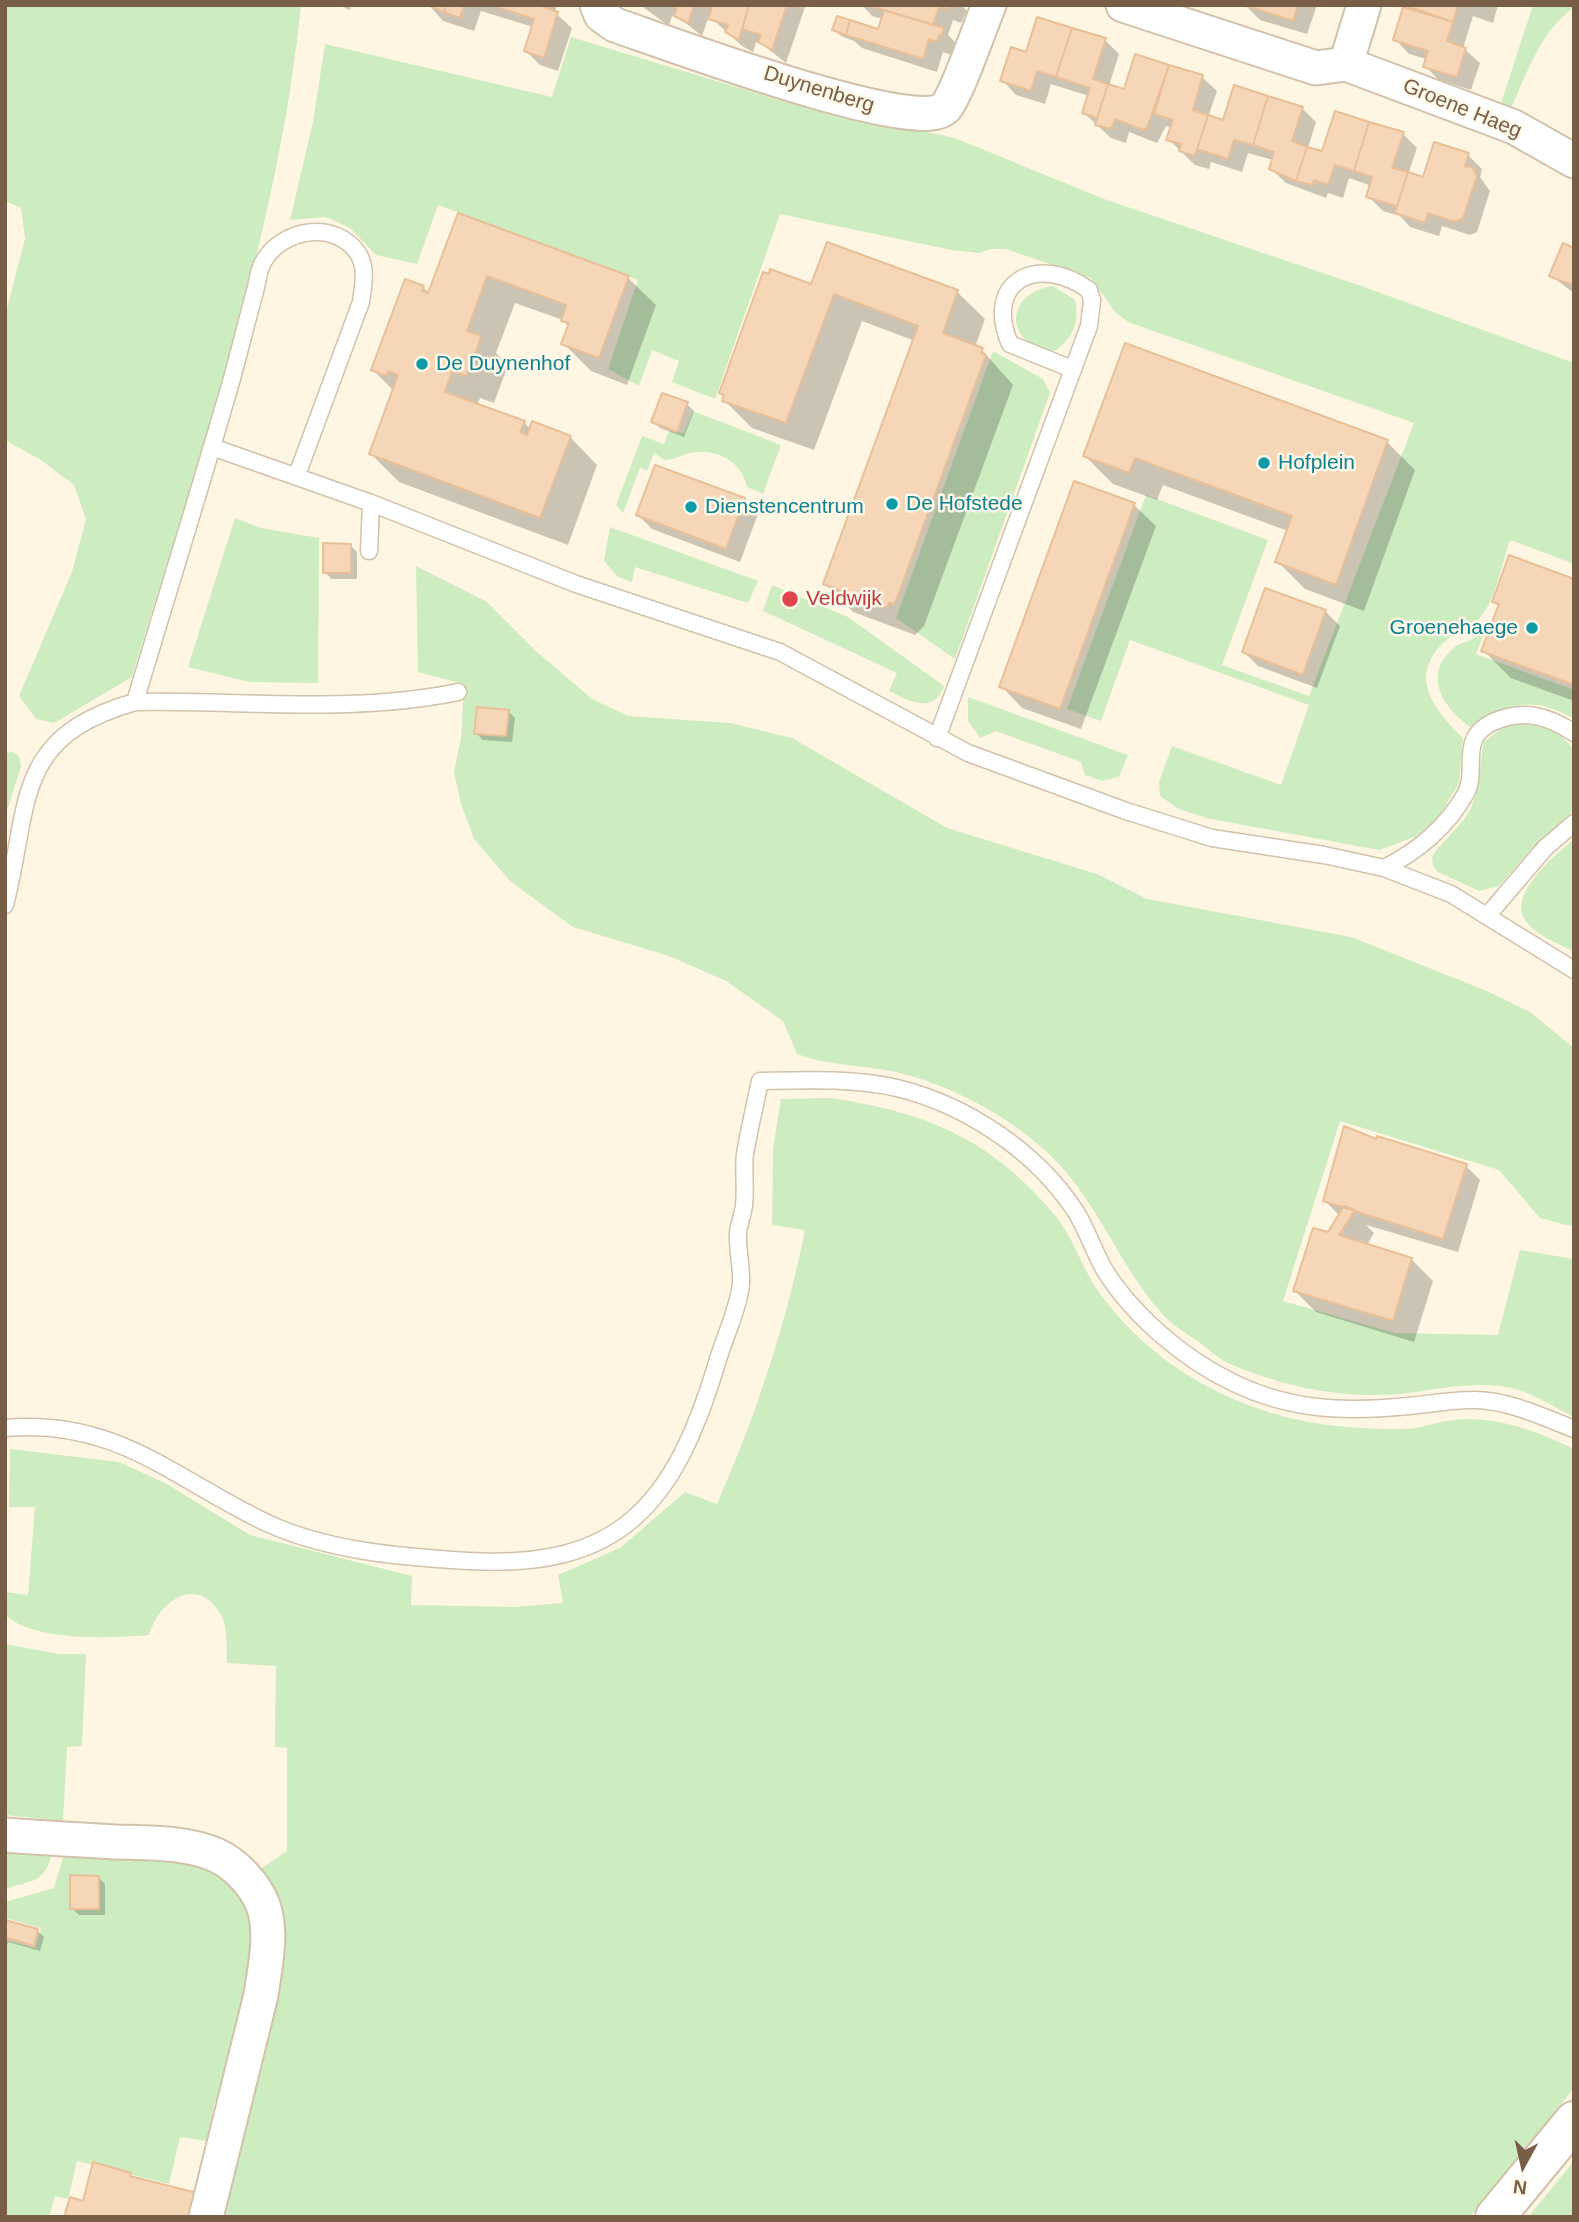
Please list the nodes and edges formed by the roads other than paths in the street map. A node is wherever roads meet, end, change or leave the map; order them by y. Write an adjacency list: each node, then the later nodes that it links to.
1 (597, 5): 2 (street, Duynenberg)
2 (989, 5)
3 (1123, 5): 5 (street, Groene Haeg)
4 (1364, 5): 5 (street)
5 (1346, 64): 6 (street, Groene Haeg)
6 (1574, 161)
7 (1072, 369): 7 (lane); 15 (lane)
8 (212, 447): 9 (lane); 9 (lane); 13 (lane)
9 (297, 475): 10 (lane)
10 (371, 503): 11 (lane); 15 (lane)
11 (369, 551)
12 (458, 692): 13 (lane)
13 (135, 702): 18 (lane)
14 (1574, 733): 17 (lane)
15 (937, 738): 17 (lane)
16 (1574, 823): 19 (lane)
17 (1384, 868): 19 (lane)
18 (5, 905)
19 (1487, 916): 20 (lane)
20 (1574, 970)
21 (5, 1428): 22 (lane)
22 (1574, 1429)
23 (5, 1835): 25 (street)
24 (1574, 2122): 26 (street)
25 (206, 2217)
26 (1495, 2217)

